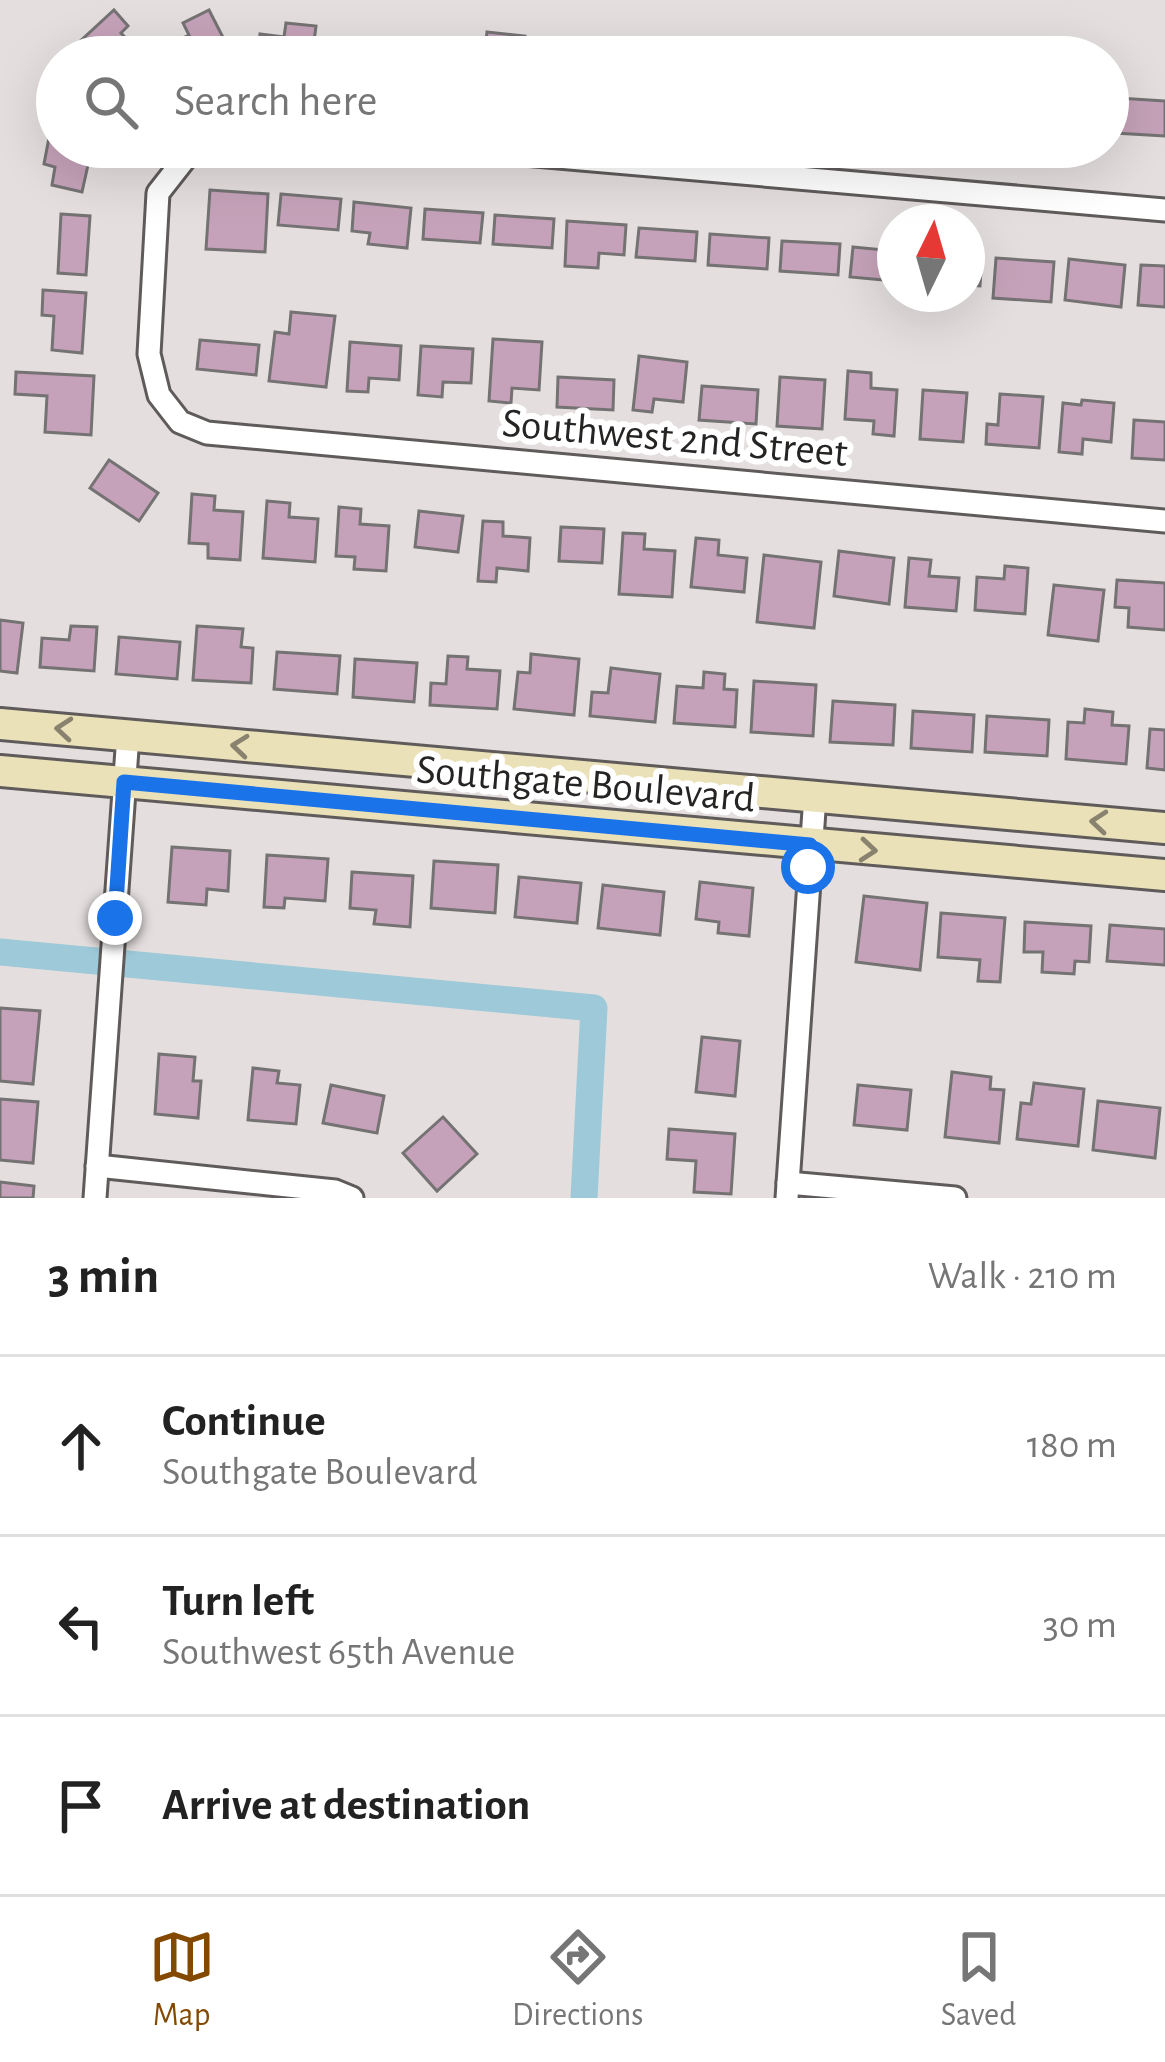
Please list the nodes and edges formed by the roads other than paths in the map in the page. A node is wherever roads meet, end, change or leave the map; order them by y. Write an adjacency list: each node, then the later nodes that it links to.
1 (178, 168): 4 (street, Southwest 2nd Street)
2 (684, 168): 3 (street)
3 (1165, 210)
4 (1165, 520)
5 (0, 724): 6 (main road, Southgate Boulevard, one-way to 5)
6 (128, 734): 8 (street); 9 (main road, Southgate Boulevard, one-way to 6)
7 (0, 770): 8 (main road, Southgate Boulevard)
8 (124, 782): 11 (main road, Southgate Boulevard); 13 (street)
9 (815, 796): 10 (main road, Southgate Boulevard, one-way to 9); 11 (street)
10 (1165, 827)
11 (810, 845): 12 (main road, Southgate Boulevard, one-way to 12); 14 (street)
12 (1165, 875)
13 (97, 1166): 15 (street); 16 (street)
14 (788, 1190): 17 (street)
15 (95, 1198)
16 (352, 1198)
17 (955, 1198)

